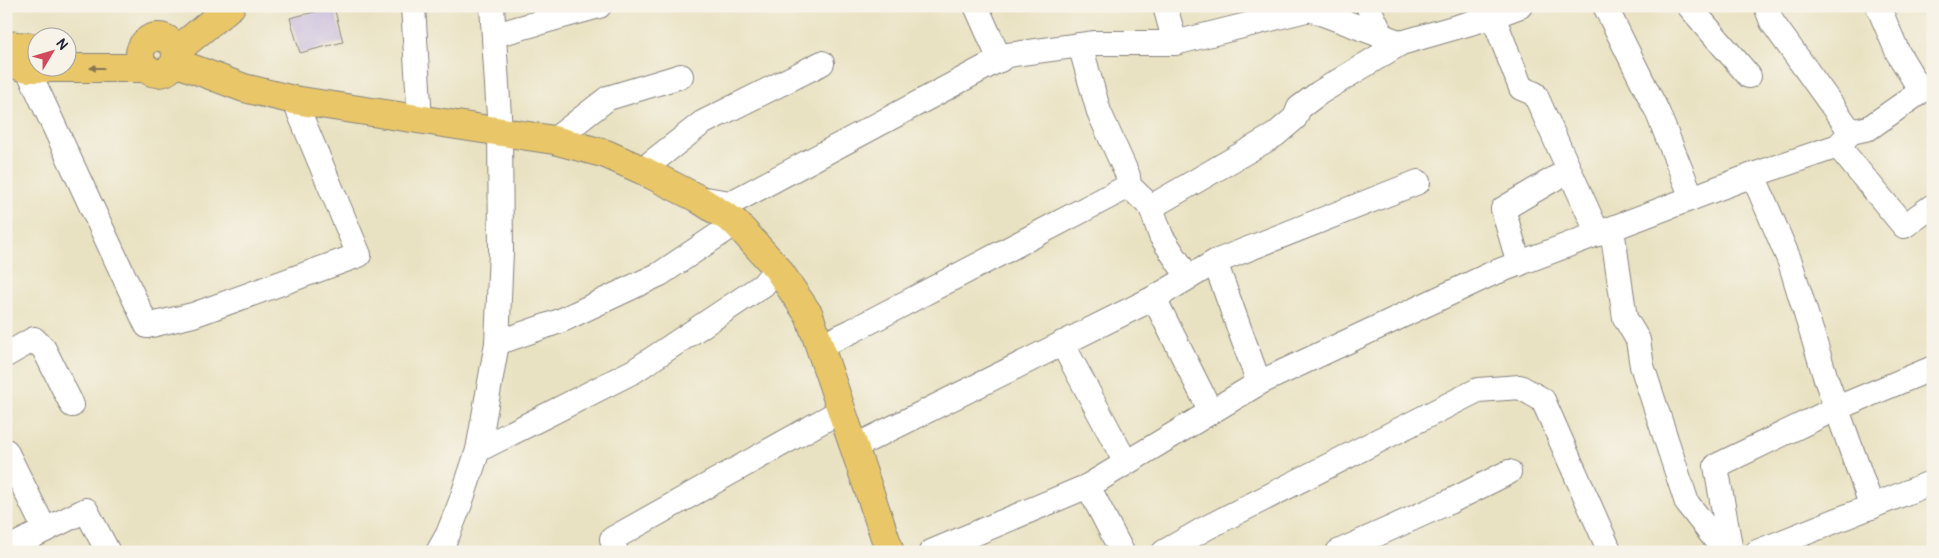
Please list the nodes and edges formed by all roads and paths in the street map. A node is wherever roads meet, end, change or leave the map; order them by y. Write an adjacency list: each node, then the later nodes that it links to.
1 (207, 6): 21 (main road)
2 (230, 6): 21 (main road)
3 (413, 6): 30 (street)
4 (492, 6): 15 (street)
5 (599, 6): 15 (street)
6 (976, 6): 24 (street)
7 (1165, 6): 17 (street)
8 (1368, 6): 16 (street)
9 (1520, 6): 14 (street)
10 (1605, 6): 40 (street)
11 (1689, 6): 27 (street)
12 (1766, 6): 32 (street)
13 (1878, 6): 28 (street)
14 (1493, 16): 16 (street); 35 (street)
15 (495, 34): 31 (street)
16 (1391, 40): 17 (street); 42 (street)
17 (1174, 43): 19 (street)
18 (6, 45): 23 (main road)
19 (1080, 45): 24 (street); 38 (street)
20 (78, 50): 22 (main road)
21 (173, 51): 22 (main road); 29 (main road)
22 (143, 59): 23 (main road, one-way to 23)
23 (24, 60): 29 (street)
24 (1000, 60): 39 (street)
25 (822, 62): 34 (street)
26 (681, 76): 33 (street)
27 (1749, 76)
28 (1927, 87): 32 (street)
29 (294, 100): 30 (main road)
30 (420, 120): 31 (main road)
31 (500, 132): 33 (main road); 50 (street)
32 (1844, 139): 36 (street); 41 (street)
33 (554, 140): 34 (main road)
34 (642, 170): 39 (main road)
35 (1569, 170): 44 (street); 46 (street)
36 (1752, 175): 40 (street); 57 (street)
37 (1418, 182): 45 (street)
38 (1129, 186): 42 (street); 52 (street)
39 (697, 198): 43 (main road)
40 (1692, 198): 44 (street)
41 (1933, 206)
42 (1150, 207): 48 (street)
43 (736, 223): 47 (main road); 50 (street)
44 (1605, 232): 46 (street); 80 (street)
45 (1215, 262): 48 (street); 55 (street)
46 (1519, 264): 55 (street)
47 (777, 268): 52 (main road); 62 (street)
48 (1188, 277): 49 (street)
49 (1154, 298): 51 (street); 59 (street)
50 (497, 343): 62 (street)
51 (1062, 343): 60 (street); 63 (street)
52 (820, 346): 58 (main road)
53 (6, 355): 56 (street)
54 (1933, 368): 57 (street)
55 (1260, 383): 59 (street)
56 (72, 405)
57 (1837, 408): 68 (street); 81 (street)
58 (842, 410): 60 (main road); 73 (street)
59 (1211, 412): 63 (street)
60 (854, 447): 74 (main road)
61 (6, 450): 65 (street)
62 (478, 450): 72 (street)
63 (1126, 463): 67 (street)
64 (1509, 472): 78 (street)
65 (13, 481): 69 (street)
66 (1933, 482): 68 (street)
67 (1088, 486): 75 (street); 76 (street)
68 (1872, 506): 82 (street)
69 (45, 530): 70 (street); 71 (street)
70 (16, 552)
71 (108, 552)
72 (438, 552)
73 (616, 552)
74 (890, 552)
75 (932, 552)
76 (1122, 552)
77 (1164, 552): 79 (street)
78 (1338, 552)
79 (1610, 552)
80 (1725, 552)
81 (1731, 552)
82 (1757, 552)

